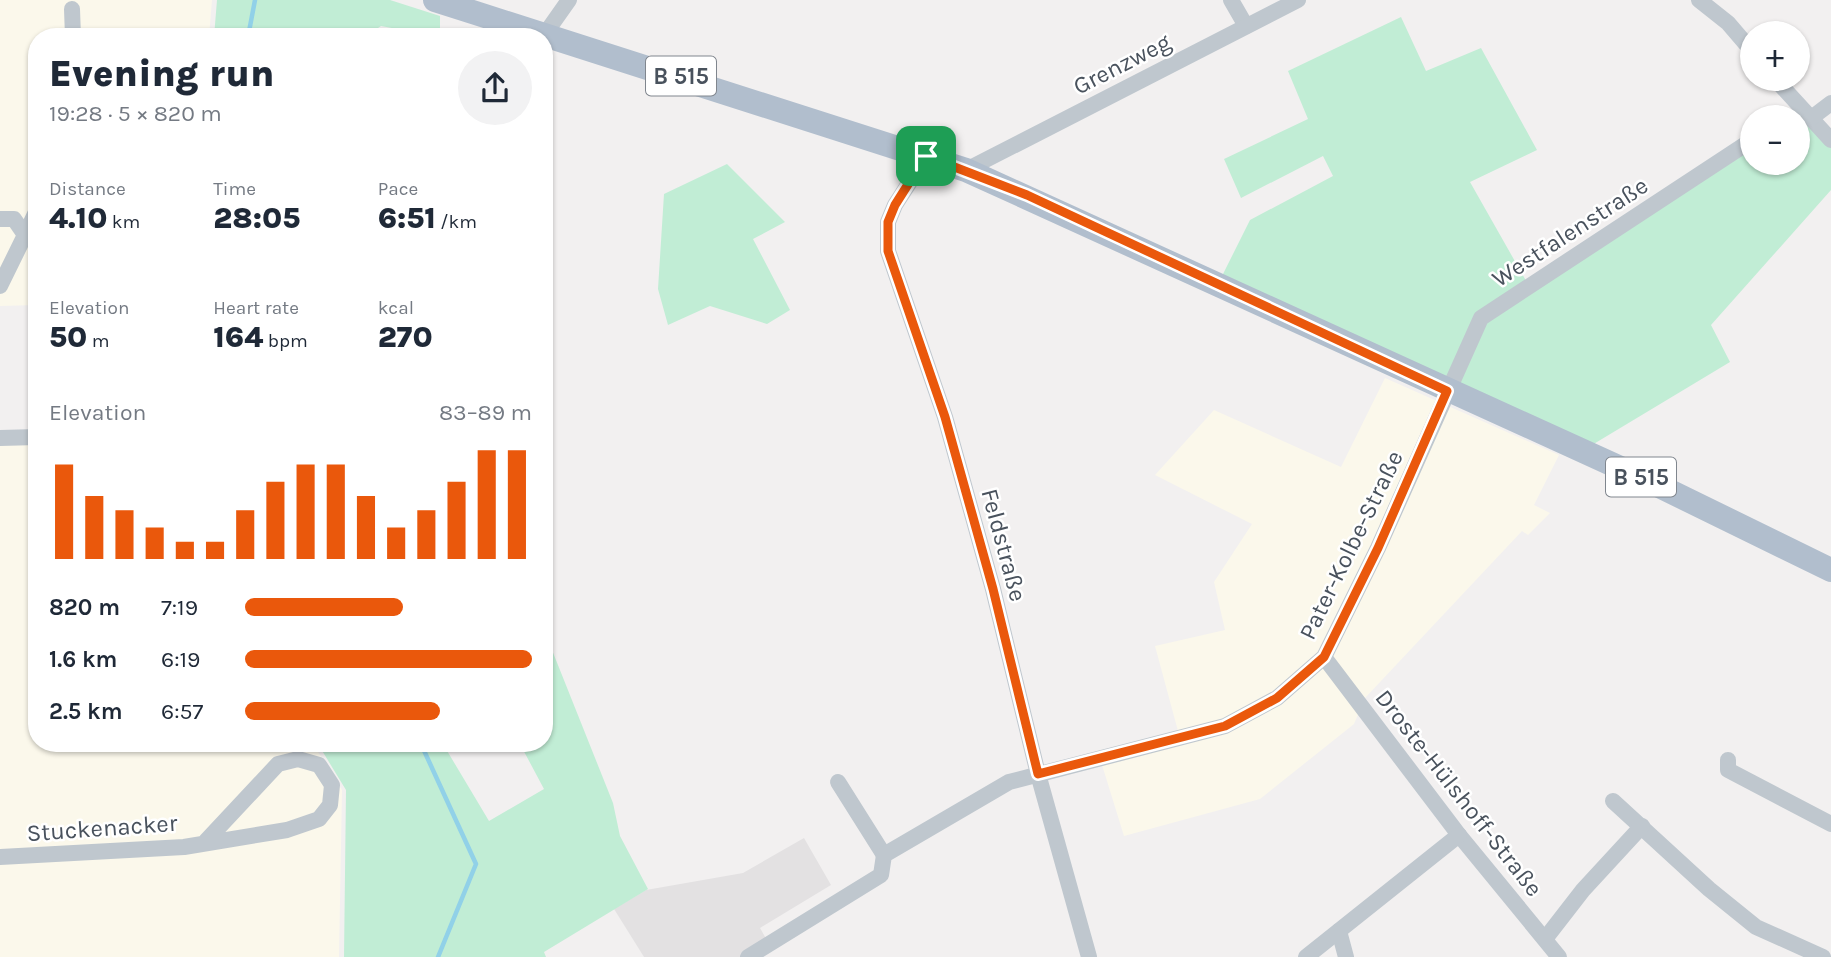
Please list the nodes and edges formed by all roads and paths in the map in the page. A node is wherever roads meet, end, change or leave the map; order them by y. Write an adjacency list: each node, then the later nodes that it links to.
1 (435, 0): 9 (main road, B 515)
2 (569, 0): 10 (street)
3 (1231, 0): 7 (street)
4 (1298, 0): 7 (street, Grenzweg)
5 (1699, 0): 12 (street)
6 (72, 9): 8 (street)
7 (1246, 26): 21 (street, Grenzweg)
8 (73, 28)
9 (526, 28)
10 (549, 28)
11 (553, 37): 20 (main road, B 515)
12 (1740, 37)
13 (1786, 91): 15 (street)
14 (1831, 103): 16 (street)
15 (1798, 105)
16 (1810, 111)
17 (1810, 118): 18 (street)
18 (1831, 140)
19 (1740, 148): 26 (street, Westfalenstraße)
20 (926, 156): 21 (main road, B 515); 32 (street, Feldstraße)
21 (966, 170): 26 (main road, B 515)
22 (0, 219): 24 (street)
23 (28, 230): 24 (street)
24 (26, 235): 25 (street)
25 (0, 286)
26 (1447, 391): 29 (main road, B 515); 30 (street, Pater-Kolbe-Straße)
27 (28, 437): 28 (street)
28 (0, 438)
29 (1831, 570)
30 (1324, 657): 32 (street, Pater-Kolbe-Straße); 37 (street, Droste-Hülshoff-Straße)
31 (1728, 760): 35 (street)
32 (1038, 774): 39 (street, Pater-Kolbe-Straße); 44 (street, Feldstraße)
33 (838, 782): 39 (street)
34 (1613, 801): 36 (street)
35 (1831, 824)
36 (1642, 826): 42 (street); 48 (street)
37 (1459, 835): 41 (street); 42 (street, Droste-Hülshoff-Straße)
38 (206, 842): 38 (street, Stuckenacker); 40 (street, Stuckenacker)
39 (884, 855): 43 (street)
40 (0, 857)
41 (1339, 931): 45 (street); 46 (street)
42 (1545, 939): 47 (street, Droste-Hülshoff-Straße)
43 (748, 957)
44 (1089, 957)
45 (1306, 957)
46 (1346, 957)
47 (1559, 957)
48 (1823, 957)

